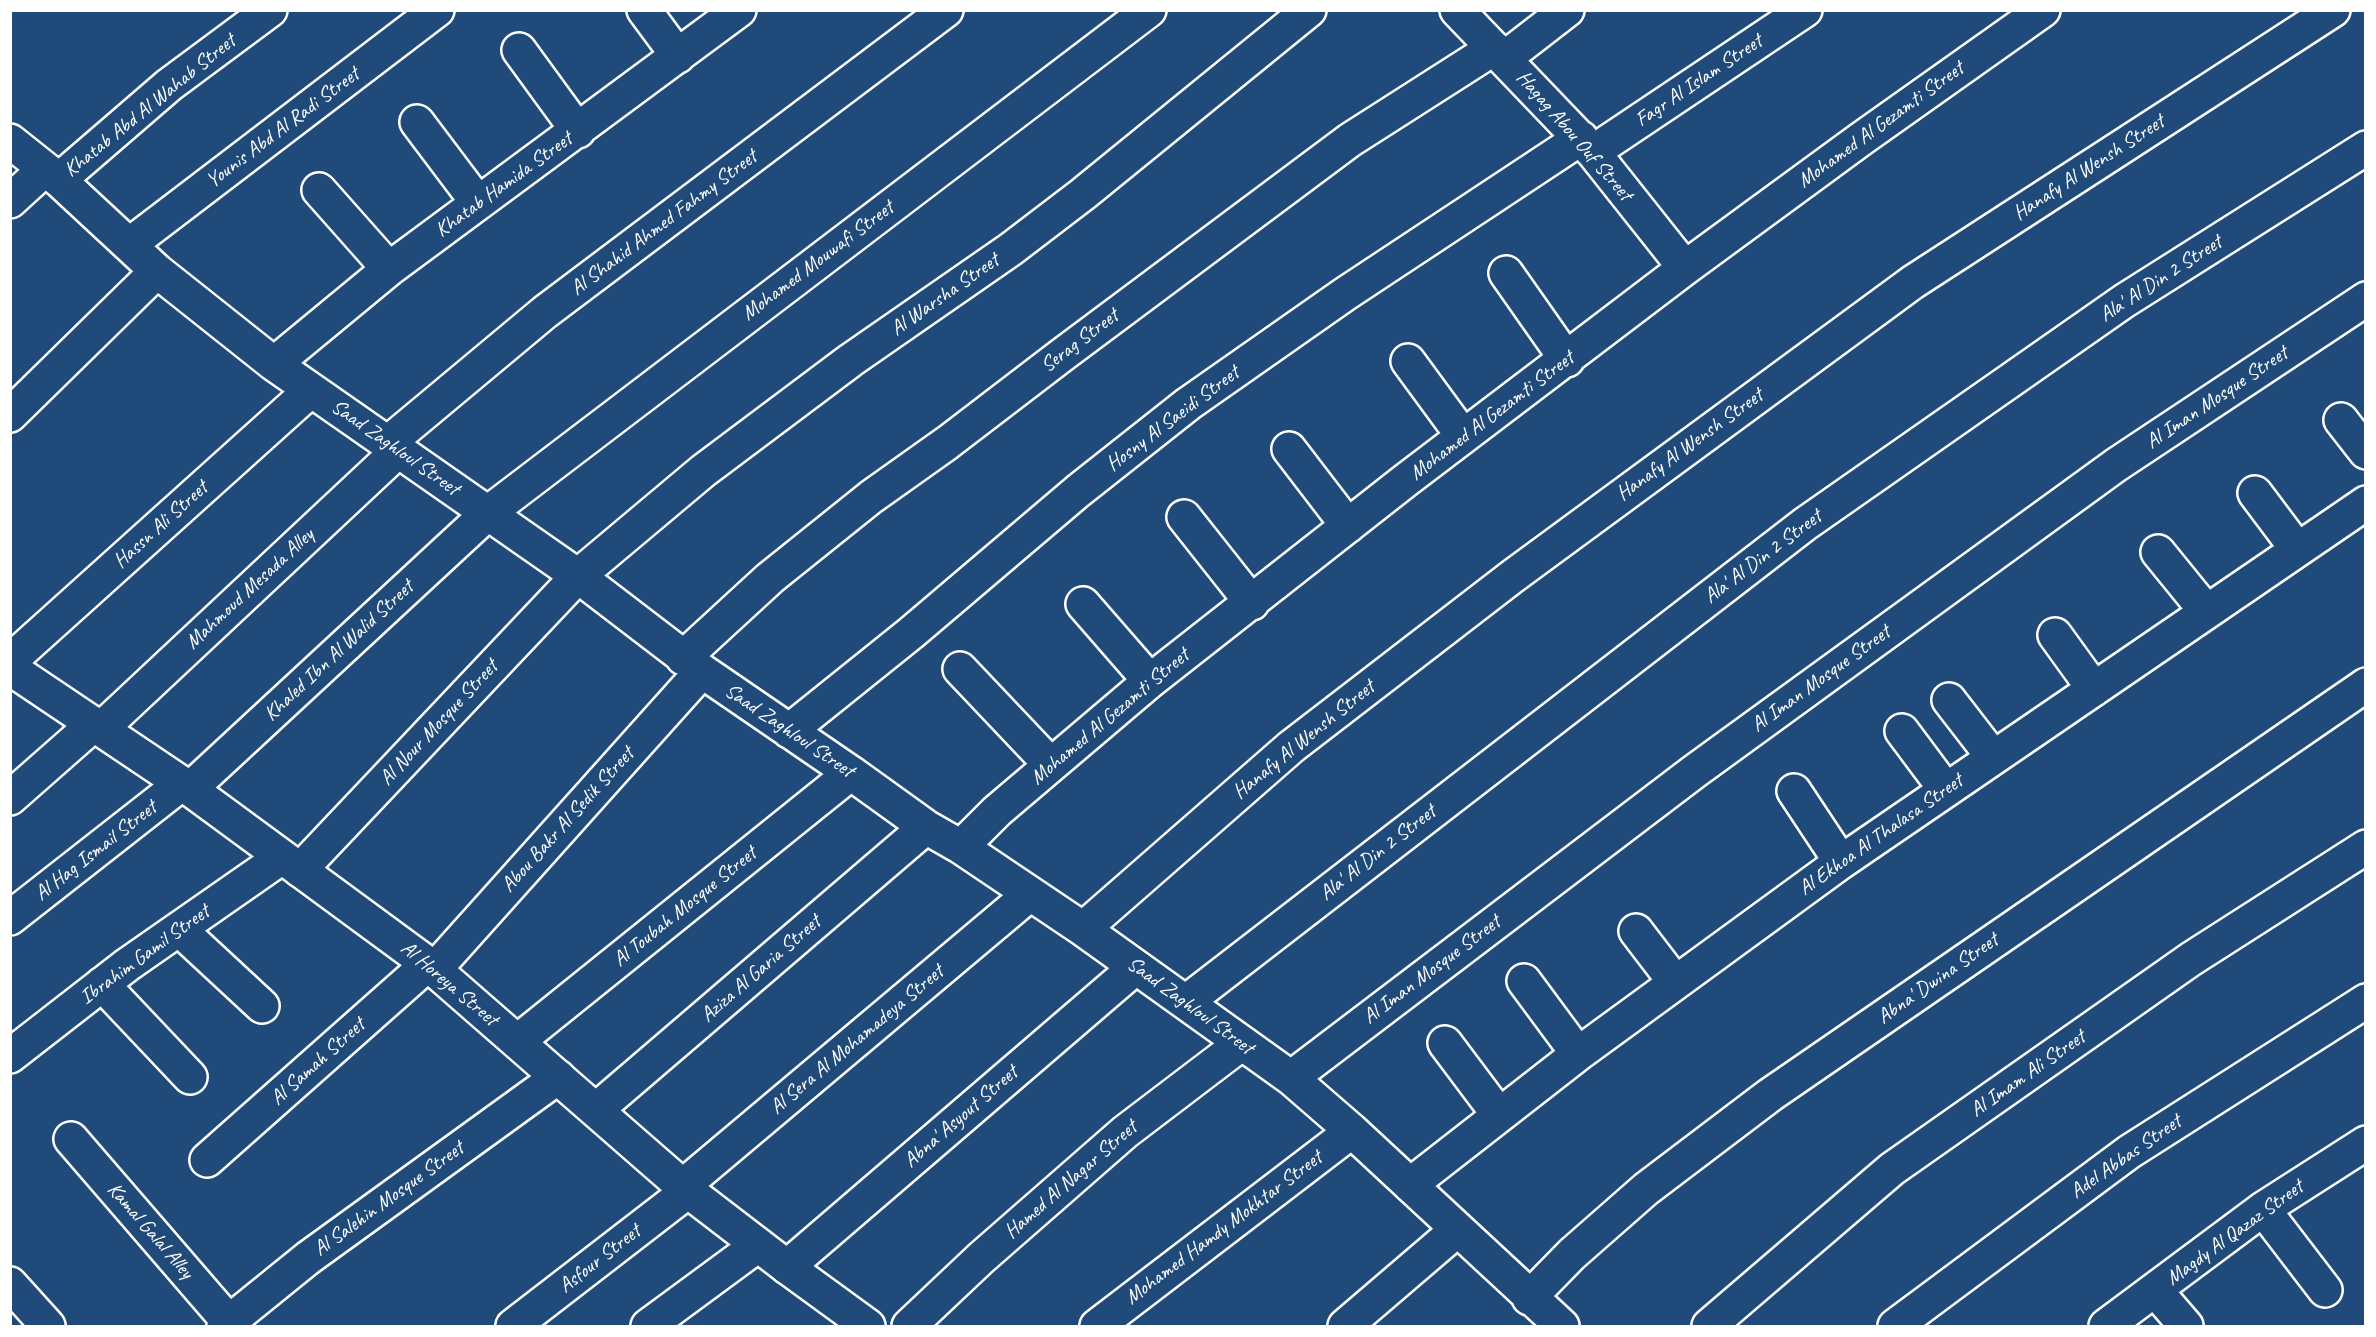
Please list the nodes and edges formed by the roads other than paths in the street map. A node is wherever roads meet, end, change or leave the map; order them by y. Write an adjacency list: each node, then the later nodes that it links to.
1 (270, 10): 21 (street, Khatab Abd Al Wahab Street)
2 (437, 10): 25 (street, Younis Abd Al Radi Street)
3 (645, 10): 15 (street)
4 (739, 10): 15 (street, Khatab Hamida Street)
5 (946, 10): 38 (street, Al Shahid Ahmed Fahmy Street)
6 (1149, 10): 43 (street, Mohamed Mouwafi Street)
7 (1309, 10): 48 (street, Al Warsha Street)
8 (1457, 10): 14 (street, Hagag Abou Ouf Street)
9 (1567, 10): 14 (street, Serag Street)
10 (1805, 10): 19 (street, Fagr Al Islam Street)
11 (2333, 10): 79 (street, Hanafy Al Wensh Street)
12 (2030, 14): 27 (street, Mohamed Al Gezamti Street)
13 (519, 50): 17 (street)
14 (1499, 53): 19 (street, Hagag Abou Ouf Street); 54 (street, Serag Street)
15 (678, 56): 17 (street, Khatab Hamida Street)
16 (417, 122): 24 (street)
17 (578, 131): 24 (street, Khatab Hamida Street)
18 (10, 141): 21 (street, Saad Zaghloul Street)
19 (1587, 145): 27 (street, Hagag Abou Ouf Street); 62 (street, Hosny Al Saeidi Street)
20 (2366, 148): 87 (street, Ala' Al Din 2 Street)
21 (52, 175): 23 (street, Khatab Abd Al Wahab Street); 25 (street, Saad Zaghloul Street)
22 (319, 190): 26 (street)
23 (10, 201)
24 (478, 203): 26 (street, Khatab Hamida Street)
25 (129, 245): 28 (street, Saad Zaghloul Street)
26 (389, 268): 33 (street, Khatab Hamida Street)
27 (1685, 268): 31 (street, Mohamed Al Gezamti Street)
28 (157, 271): 33 (street, Saad Zaghloul Street); 35 (street)
29 (1506, 273): 31 (street)
30 (2366, 300): 96 (street, Al Iman Mosque Street)
31 (1567, 360): 37 (street, Mohamed Al Gezamti Street)
32 (1408, 362): 37 (street)
33 (274, 364): 34 (street, Saad Zaghloul Street)
34 (311, 390): 38 (street, Saad Zaghloul Street); 53 (street, Hassn Ali Street)
35 (10, 415)
36 (2341, 420): 40 (street)
37 (1463, 436): 45 (street, Mohamed Al Gezamti Street)
38 (394, 447): 43 (street, Saad Zaghloul Street); 61 (street, Mahmoud Mesada Alley)
39 (1289, 449): 45 (street)
40 (2366, 452)
41 (2256, 493): 46 (street)
42 (2366, 503): 46 (street, Al Ekhoa Al Thalasa Street)
43 (488, 513): 48 (street, Saad Zaghloul Street); 67 (street, Khaled Ibn Al Walid Street)
44 (1184, 517): 49 (street)
45 (1348, 526): 49 (street, Mohamed Al Gezamti Street)
46 (2297, 549): 51 (street, Al Ekhoa Al Thalasa Street)
47 (2158, 552): 51 (street)
48 (578, 576): 54 (street, Saad Zaghloul Street); 75 (street, Al Nour Mosque Street)
49 (1252, 603): 57 (street, Mohamed Al Gezamti Street)
50 (1083, 604): 57 (street)
51 (2206, 611): 59 (street, Al Ekhoa Al Thalasa Street)
52 (2055, 635): 59 (street)
53 (10, 661)
54 (692, 664): 62 (street, Saad Zaghloul Street); 81 (street, Abou Bakr Al Sedik Street)
55 (10, 668): 61 (street, Al Horeya Street)
56 (960, 669): 65 (street)
57 (1150, 681): 65 (street, Mohamed Al Gezamti Street)
58 (2366, 685): 112 (street, Abna' Dwina Street)
59 (2094, 689): 64 (street, Al Ekhoa Al Thalasa Street)
60 (1949, 700): 64 (street)
61 (98, 726): 67 (street, Al Horeya Street); 70 (street, Mahmoud Mesada Alley)
62 (789, 731): 66 (street, Saad Zaghloul Street)
63 (1902, 731): 68 (street)
64 (1993, 757): 68 (street, Al Ekhoa Al Thalasa Street)
65 (1050, 764): 72 (street, Mohamed Al Gezamti Street)
66 (851, 773): 71 (street, Saad Zaghloul Street); 89 (street, Al Toubah Mosque Street)
67 (185, 787): 75 (street, Al Horeya Street); 77 (street, Al Hag Ismail Street)
68 (1946, 790): 74 (street, Al Ekhoa Al Thalasa Street)
69 (1794, 791): 74 (street)
70 (10, 798)
71 (926, 827): 72 (street, Saad Zaghloul Street); 97 (street, Aziza Al Garia Street)
72 (961, 847): 76 (street, Saad Zaghloul Street)
73 (2366, 847): 121 (street, Al Imam Ali Street)
74 (1842, 862): 84 (street, Al Ekhoa Al Thalasa Street)
75 (291, 864): 78 (street, Ibrahim Gamil Street); 81 (street, Al Horeya Street)
76 (1030, 894): 79 (street, Saad Zaghloul Street); 104 (street, Al Sera Al Mohamadeya Street)
77 (10, 918)
78 (179, 929): 85 (street, Ibrahim Gamil Street); 88 (street)
79 (1083, 929): 82 (street, Saad Zaghloul Street)
80 (1636, 931): 84 (street)
81 (431, 966): 89 (street, Al Horeya Street); 102 (street, Al Samah Street)
82 (1136, 967): 87 (street, Saad Zaghloul Street); 108 (street, Abna' Asyout Street)
83 (1524, 981): 92 (street)
84 (1675, 982): 92 (street, Al Ekhoa Al Thalasa Street)
85 (102, 984): 93 (street, Ibrahim Gamil Street); 94 (street)
86 (2366, 1001): 122 (street, Adel Abbas Street)
87 (1186, 1002): 90 (street, Saad Zaghloul Street)
88 (262, 1006)
89 (518, 1041): 95 (street, Al Horeya Street)
90 (1242, 1043): 96 (street, Saad Zaghloul Street); 118 (street, Hamed Al Nagar Street)
91 (1445, 1043): 98 (street)
92 (1578, 1054): 98 (street, Al Ekhoa Al Thalasa Street)
93 (10, 1056)
94 (190, 1077)
95 (558, 1077): 97 (street, Al Horeya Street); 113 (street, Al Salehin Mosque Street)
96 (1291, 1078): 99 (street, Saad Zaghloul Street)
97 (596, 1110): 104 (street, Al Horeya Street)
98 (1499, 1115): 103 (street, Al Ekhoa Al Thalasa Street)
99 (1352, 1131): 103 (street, Saad Zaghloul Street); 119 (street, Mohamed Hamdy Mokhtar Street)
100 (71, 1139): 113 (street, Kamal Galal Alley)
101 (2366, 1143): 105 (street, Magdy Al Qazaz Street)
102 (207, 1160)
103 (1410, 1185): 106 (street, Saad Zaghloul Street)
104 (686, 1188): 107 (street, Al Horeya Street); 116 (street, Asfour Street)
105 (2263, 1209): 110 (street, Magdy Al Qazaz Street); 111 (street)
106 (1457, 1230): 112 (street, Saad Zaghloul Street); 120 (street)
107 (758, 1245): 108 (street, Al Horeya Street); 117 (street)
108 (787, 1267): 114 (street, Al Horeya Street)
109 (10, 1284): 115 (street)
110 (2155, 1290): 123 (street, Magdy Al Qazaz Street); 124 (street)
111 (2325, 1290)
112 (1540, 1315)
113 (227, 1324)
114 (860, 1325)
115 (48, 1326)
116 (513, 1326)
117 (648, 1326)
118 (909, 1326)
119 (1097, 1326)
120 (1344, 1326)
121 (1709, 1326)
122 (1895, 1326)
123 (2106, 1326)
124 (2186, 1326)

